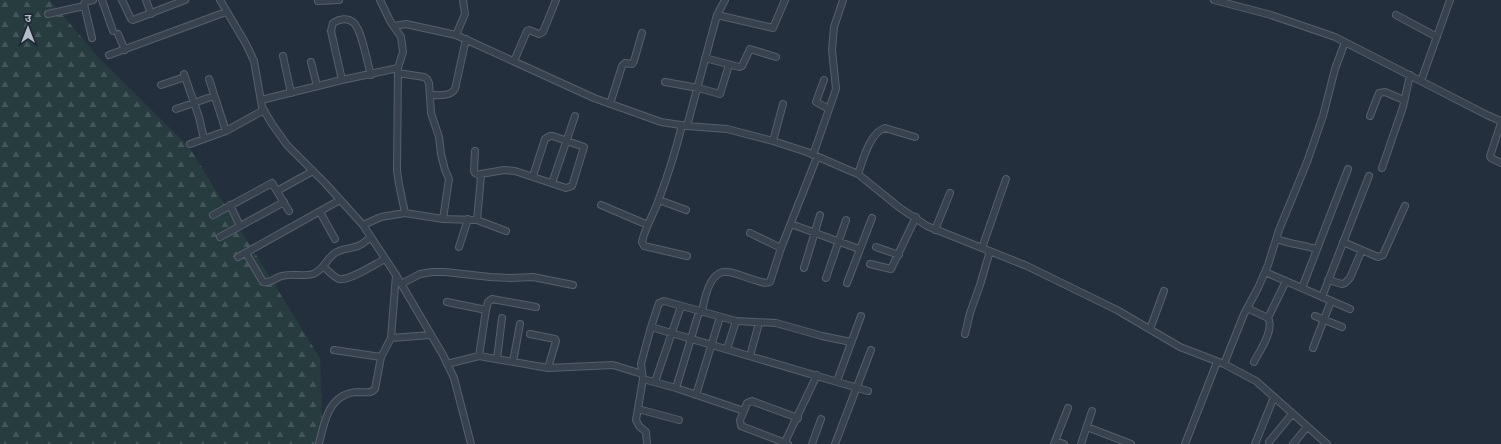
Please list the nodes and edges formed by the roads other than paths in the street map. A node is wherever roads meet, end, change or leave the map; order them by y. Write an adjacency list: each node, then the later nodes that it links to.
1 (92, 0): 17 (street)
2 (102, 0): 30 (street)
3 (122, 0): 20 (street)
4 (146, 0): 20 (street)
5 (185, 0): 20 (street)
6 (220, 0): 18 (street)
7 (339, 0): 16 (street)
8 (380, 0): 23 (street)
9 (463, 0): 25 (street)
10 (556, 0): 35 (street)
11 (726, 0): 21 (street)
12 (785, 0): 21 (street)
13 (843, 0): 58 (street)
14 (1214, 0): 29 (street)
15 (1450, 0): 26 (street)
16 (318, 2)
17 (84, 6): 19 (street); 27 (street)
18 (226, 12): 30 (street); 52 (street)
19 (48, 14)
20 (151, 14)
21 (717, 14): 34 (street)
22 (1396, 15): 26 (street)
23 (394, 26): 25 (street); 38 (street)
24 (642, 33): 55 (street)
25 (456, 35): 28 (street)
26 (1437, 37): 44 (street)
27 (92, 38)
28 (466, 39): 35 (street); 50 (street)
29 (1344, 42): 40 (street); 113 (street)
30 (125, 50): 31 (street)
31 (110, 56)
32 (283, 56): 49 (street)
33 (776, 56): 37 (street)
34 (705, 58): 37 (street); 48 (street)
35 (514, 61): 55 (street)
36 (311, 62): 47 (street)
37 (729, 65): 48 (street)
38 (398, 71): 39 (street); 50 (street); 93 (street)
39 (371, 75): 42 (street); 42 (street)
40 (1410, 75): 44 (street); 53 (street)
41 (209, 80): 51 (street)
42 (342, 80): 47 (street)
43 (824, 80): 58 (street)
44 (1421, 81): 62 (street)
45 (665, 82): 48 (street)
46 (162, 86): 54 (street)
47 (317, 86): 49 (street)
48 (698, 88): 63 (street)
49 (291, 93): 52 (street)
50 (430, 95): 98 (street)
51 (214, 96): 54 (street); 64 (street)
52 (261, 100): 59 (street)
53 (1404, 100): 61 (street); 73 (street)
54 (193, 102): 57 (street); 66 (street)
55 (610, 104): 63 (street)
56 (783, 104): 68 (street)
57 (176, 109)
58 (829, 109): 71 (street)
59 (264, 110): 64 (street); 75 (street)
60 (575, 116): 67 (street)
61 (1370, 116)
62 (1501, 122): 72 (street)
63 (685, 126): 68 (street); 85 (street)
64 (226, 131): 66 (street)
65 (915, 136): 77 (street)
66 (204, 139): 69 (street)
67 (566, 140): 78 (street); 81 (street); 81 (street)
68 (773, 141): 71 (street)
69 (190, 144)
70 (475, 151): 76 (street)
71 (815, 156): 77 (street); 102 (street)
72 (1501, 163)
73 (1382, 168)
74 (1348, 169): 121 (street)
75 (313, 171): 82 (street); 84 (street)
76 (481, 174): 78 (street); 100 (street)
77 (858, 174): 96 (street)
78 (533, 176): 81 (street)
79 (1369, 176): 115 (street)
80 (1006, 179): 119 (street)
81 (552, 183)
82 (277, 191): 86 (street); 87 (street)
83 (950, 193): 106 (street)
84 (340, 200): 92 (street); 103 (street)
85 (659, 200): 90 (street); 104 (street)
86 (284, 202): 91 (street); 105 (street)
87 (230, 205): 94 (street); 105 (street)
88 (601, 205): 104 (street)
89 (1405, 206): 122 (street)
90 (686, 210)
91 (289, 211)
92 (320, 212): 112 (street); 124 (street)
93 (405, 212): 98 (street); 103 (street)
94 (213, 214)
95 (820, 215): 108 (street)
96 (916, 217): 106 (street); 125 (street)
97 (872, 218): 120 (street)
98 (443, 219): 99 (street)
99 (468, 219): 100 (street); 116 (street)
100 (477, 220): 107 (street)
101 (846, 220): 114 (street)
102 (791, 224): 108 (street); 118 (street)
103 (363, 225): 111 (street)
104 (648, 225): 126 (street)
105 (240, 226): 110 (street)
106 (935, 230): 119 (street)
107 (506, 231)
108 (816, 233): 114 (street); 131 (street)
109 (750, 234): 118 (street)
110 (220, 237)
111 (370, 237): 128 (street); 130 (street)
112 (335, 239)
113 (1277, 239): 121 (street); 132 (street)
114 (839, 242): 120 (street); 134 (street)
115 (1343, 242): 122 (street); 135 (street)
116 (459, 247)
117 (876, 247): 125 (street)
118 (781, 248): 150 (street)
119 (982, 248): 123 (street)
120 (859, 249): 137 (street)
121 (1317, 249): 140 (street)
122 (1362, 250): 135 (street)
123 (990, 251): 162 (street); 165 (street)
124 (246, 253): 127 (street); 130 (street)
125 (898, 254): 129 (street)
126 (687, 256)
127 (238, 257)
128 (385, 259): 130 (street); 133 (street)
129 (870, 264)
130 (324, 267)
131 (804, 268)
132 (1265, 272): 136 (street); 147 (street)
133 (396, 275): 138 (street); 167 (street)
134 (826, 278)
135 (1328, 280): 142 (street)
136 (1286, 281): 140 (street); 155 (street)
137 (847, 283)
138 (401, 284): 139 (street); 166 (street)
139 (573, 286)
140 (1302, 288): 142 (street)
141 (1164, 291): 162 (street)
142 (1322, 297): 143 (street)
143 (1331, 301): 148 (street); 156 (street)
144 (447, 302): 149 (street)
145 (681, 306): 150 (street); 160 (street); 163 (street)
146 (536, 307): 149 (street)
147 (1247, 308): 155 (street); 181 (street)
148 (1350, 309)
149 (486, 310): 175 (street)
150 (700, 312): 153 (street); 168 (street)
151 (861, 316): 169 (street)
152 (1315, 316): 156 (street)
153 (720, 317): 157 (street); 170 (street)
154 (502, 318): 178 (street)
155 (1268, 318): 180 (street)
156 (1324, 320): 161 (street); 171 (street)
157 (736, 321): 158 (street); 172 (street)
158 (759, 322): 169 (street); 176 (street)
159 (520, 324): 179 (street)
160 (651, 327): 163 (street); 185 (street)
161 (1342, 327)
162 (1150, 329): 181 (street)
163 (672, 332): 168 (street); 187 (street)
164 (530, 334): 183 (street)
165 (965, 334)
166 (430, 335): 167 (street); 182 (street)
167 (391, 338): 177 (street)
168 (692, 338): 170 (street); 189 (street)
169 (851, 342): 186 (street)
170 (712, 344): 172 (street); 191 (street)
171 (1313, 348)
172 (727, 349): 176 (street)
173 (334, 350): 177 (street)
174 (871, 350): 188 (street)
175 (479, 356): 178 (street); 182 (street)
176 (750, 356): 184 (street)
177 (381, 357): 206 (street)
178 (497, 358): 179 (street)
179 (513, 362): 183 (street)
180 (1254, 362)
181 (1220, 363): 192 (street); 215 (street)
182 (447, 364): 207 (street)
183 (548, 368): 185 (street)
184 (817, 375): 186 (street); 198 (street)
185 (643, 377): 187 (street); 194 (street)
186 (838, 381): 188 (street)
187 (655, 382): 189 (street)
188 (857, 387): 190 (street); 211 (street)
189 (676, 388): 191 (street)
190 (868, 391)
191 (696, 394): 196 (street)
192 (1274, 397): 197 (street); 216 (street)
193 (1068, 408): 204 (street)
194 (638, 409): 200 (street); 208 (street)
195 (1092, 410): 201 (street)
196 (744, 411): 198 (street); 209 (street)
197 (1292, 414): 202 (street); 203 (street)
198 (798, 418): 209 (street)
199 (821, 419): 210 (street)
200 (679, 420)
201 (1087, 427): 213 (street); 214 (street)
202 (1307, 427): 205 (street); 217 (street)
203 (1269, 442)
204 (1055, 443): 212 (street)
205 (1325, 443)
206 (319, 444)
207 (471, 444)
208 (648, 444)
209 (786, 444)
210 (812, 444)
211 (835, 444)
212 (1064, 444)
213 (1081, 444)
214 (1131, 444)
215 (1185, 444)
216 (1255, 444)
217 (1294, 444)

